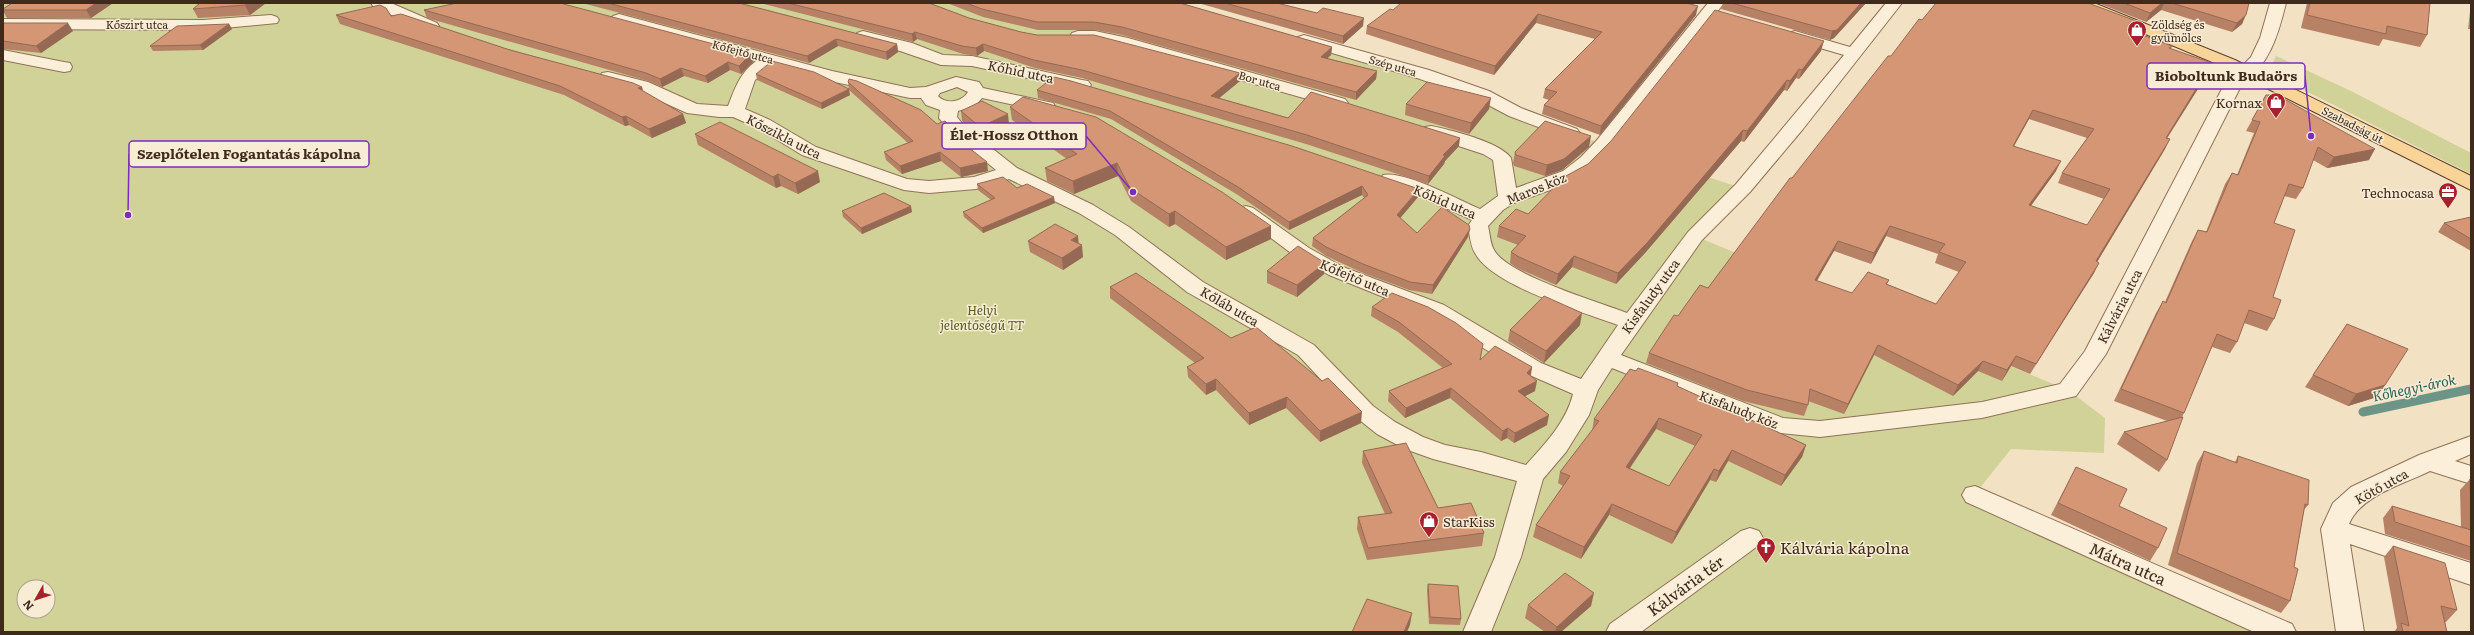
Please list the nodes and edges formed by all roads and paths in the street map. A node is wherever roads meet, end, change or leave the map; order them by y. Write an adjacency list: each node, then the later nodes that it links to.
1 (379, 3): 10 (street)
2 (1894, 3): 15 (street, Kisfaludy utca)
3 (2079, 3): 20 (main road, Szabadság út)
4 (2278, 3): 20 (street)
5 (1689, 7): 6 (street)
6 (1716, 10): 29 (street, Maros köz)
7 (605, 16): 17 (street, Kőfejtő utca)
8 (271, 20): 9 (street, Kőszirt utca)
9 (3, 24)
10 (446, 30)
11 (844, 31): 21 (street, Kőhíd utca)
12 (1777, 31): 15 (street)
13 (1288, 35): 29 (street, Szép utca)
14 (1064, 36): 25 (street, Bor utca)
15 (1853, 53): 36 (street, Kisfaludy utca)
16 (3, 55): 18 (street)
17 (772, 59): 22 (street, Kőfejtő utca); 26 (street)
18 (64, 67)
19 (596, 74): 26 (street, Kőszikla utca)
20 (2249, 74): 32 (main road, Szabadság út); 39 (street, Kálvária utca)
21 (1098, 90)
22 (930, 92): 23 (street); 24 (street)
23 (977, 92): 24 (street); 27 (street)
24 (949, 106): 30 (street, Kőláb utca)
25 (1357, 108)
26 (735, 110): 30 (street, Kőszikla utca)
27 (1067, 112)
28 (1411, 124): 33 (street)
29 (1604, 144): 33 (street, Maros köz)
30 (1010, 172): 43 (street, Kőláb utca)
31 (1373, 174): 35 (street, Kőhíd utca)
32 (2471, 184)
33 (1508, 198): 35 (street, Maros köz)
34 (1230, 200): 38 (street, Kőfejtő utca)
35 (1483, 218): 36 (street)
36 (1631, 322): 37 (street, Kisfaludy utca)
37 (1607, 358): 38 (street, Kisfaludy utca); 39 (street, Kisfaludy köz)
38 (1586, 390): 43 (street, Kisfaludy utca)
39 (1901, 419)
40 (2471, 445): 41 (street, Kötő utca)
41 (2428, 461): 42 (street); 45 (street, Kötő utca)
42 (2471, 475)
43 (1531, 476): 48 (street, Kisfaludy utca)
44 (1975, 495): 50 (street, Mátra utca)
45 (2334, 529): 47 (street); 51 (street)
46 (1750, 538): 49 (street, Kálvária tér)
47 (2471, 574)
48 (1477, 632)
49 (1620, 632)
50 (2282, 632)
51 (2350, 632)

